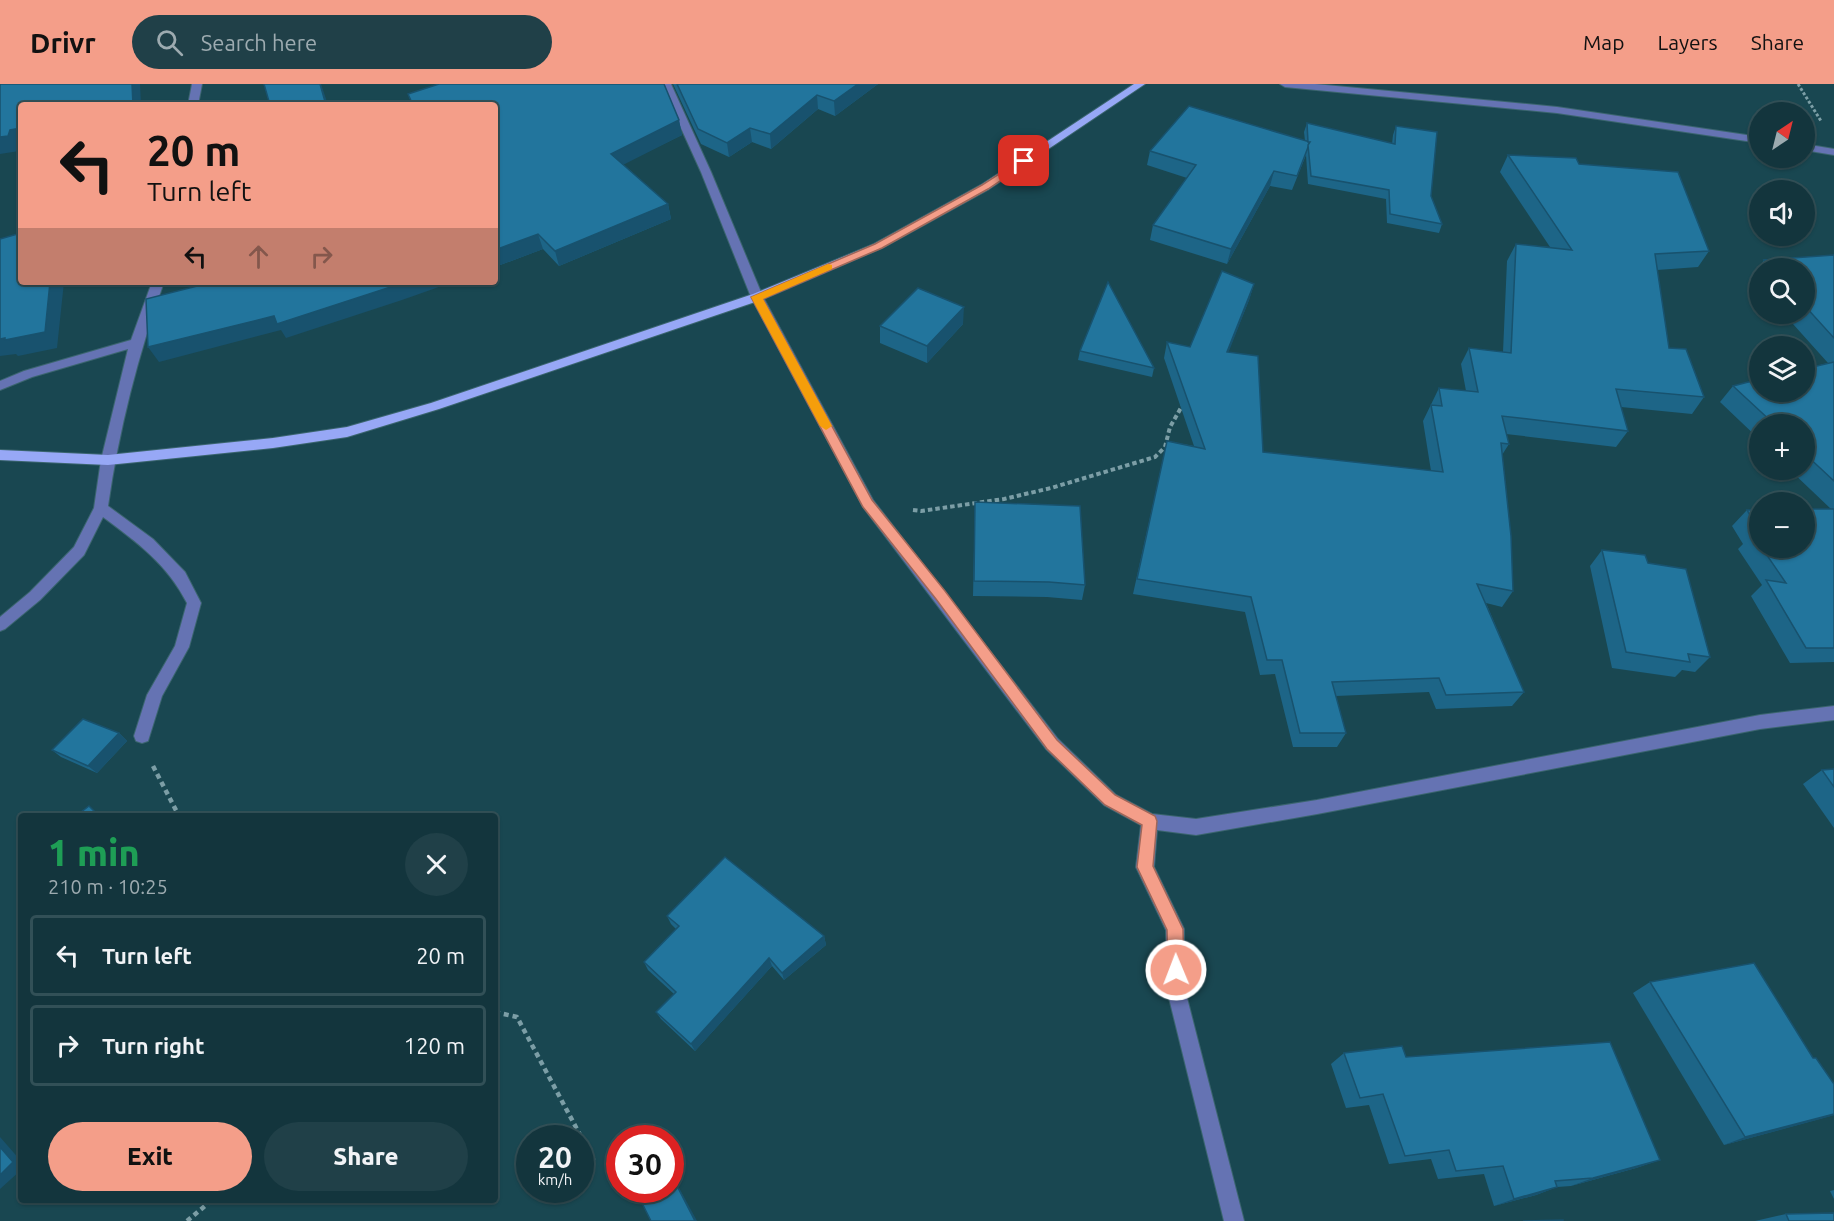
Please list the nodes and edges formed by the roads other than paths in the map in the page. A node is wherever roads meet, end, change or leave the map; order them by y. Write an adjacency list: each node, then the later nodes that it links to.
1 (197, 84): 5 (street)
2 (666, 84): 10 (street)
3 (1140, 84): 10 (main road)
4 (1285, 84): 6 (street)
5 (194, 102)
6 (1749, 138)
7 (1815, 149): 8 (street)
8 (1834, 152)
9 (157, 285): 11 (street)
10 (757, 297): 14 (main road); 19 (street)
11 (136, 343): 12 (street); 14 (street)
12 (0, 386)
13 (0, 454): 14 (main road)
14 (108, 460): 15 (street)
15 (101, 508): 16 (street); 18 (street)
16 (0, 625)
17 (1834, 713): 19 (street)
18 (142, 736)
19 (1150, 821): 20 (street)
20 (1234, 1221)

